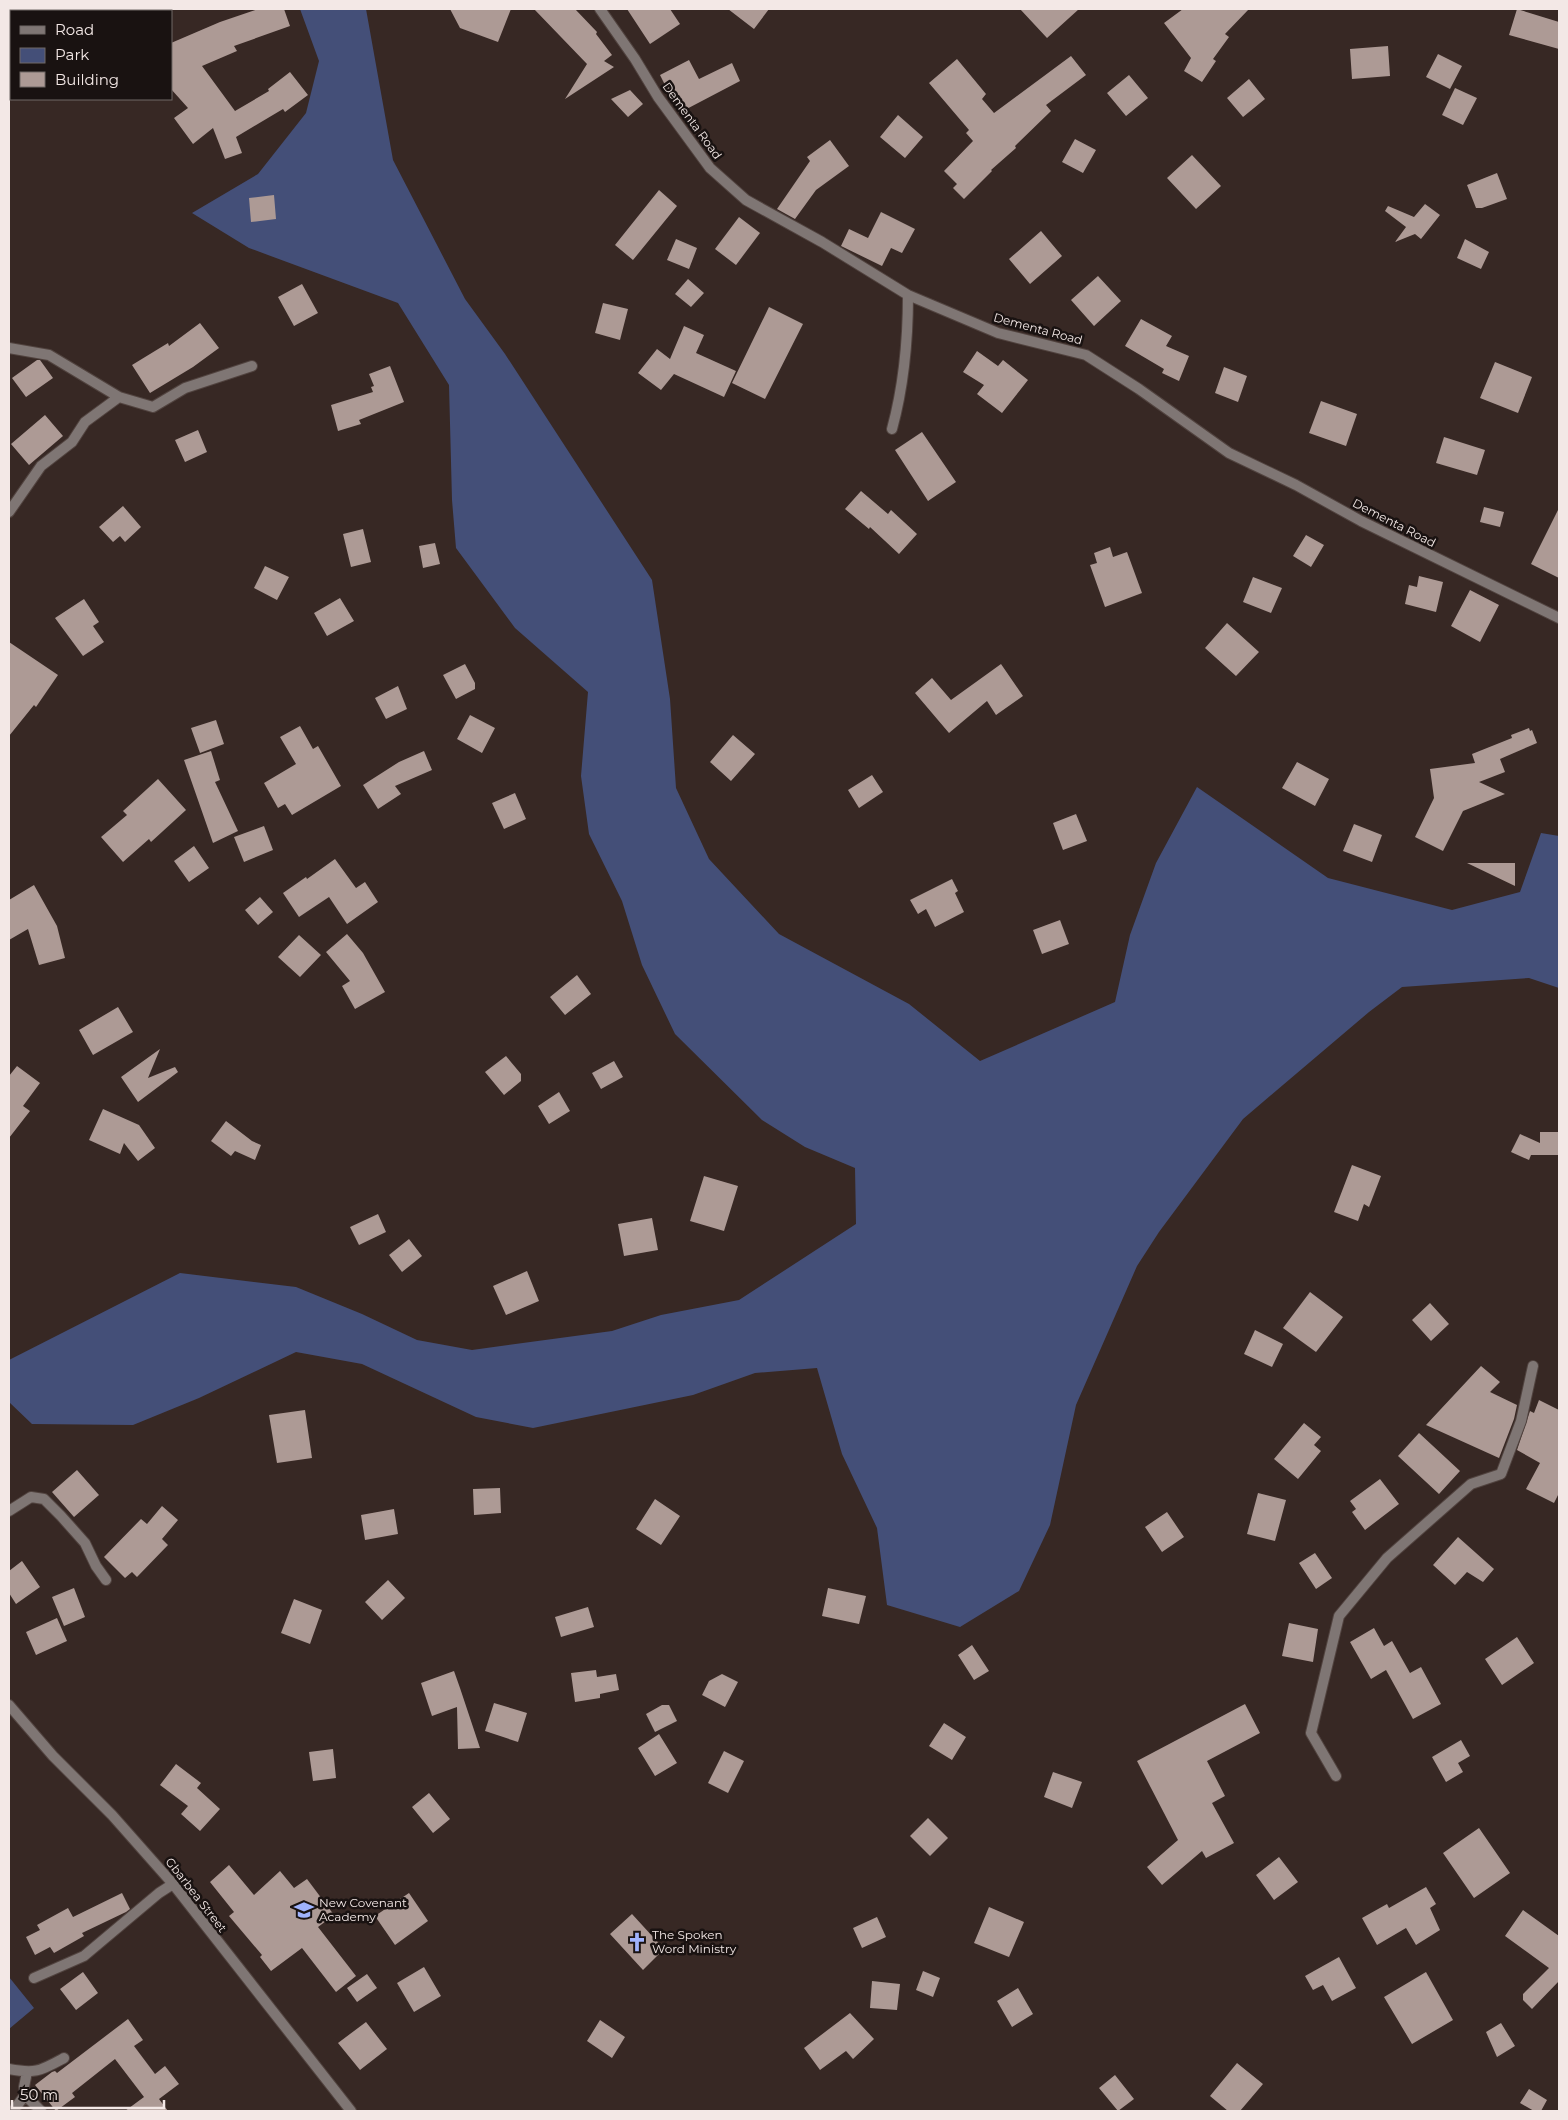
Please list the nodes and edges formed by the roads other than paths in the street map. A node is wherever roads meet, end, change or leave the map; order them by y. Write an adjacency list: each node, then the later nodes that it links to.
1 (600, 9): 2 (street, Dementa Road)
2 (908, 295): 6 (street); 8 (street, Dementa Road)
3 (9, 348): 5 (street)
4 (252, 366): 5 (street)
5 (119, 397): 7 (street)
6 (892, 429)
7 (9, 512)
8 (1559, 618)
9 (1533, 1366): 13 (street)
10 (9, 1511): 11 (street)
11 (106, 1580)
12 (9, 1706): 14 (street, Gbarbea Street)
13 (1336, 1776)
14 (173, 1884): 15 (street); 22 (street, Gbarbea Street)
15 (34, 1978)
16 (64, 2058): 18 (street)
17 (9, 2069): 18 (street)
18 (28, 2072): 19 (street)
19 (25, 2095): 20 (street); 21 (street)
20 (13, 2111)
21 (41, 2111)
22 (351, 2111)

